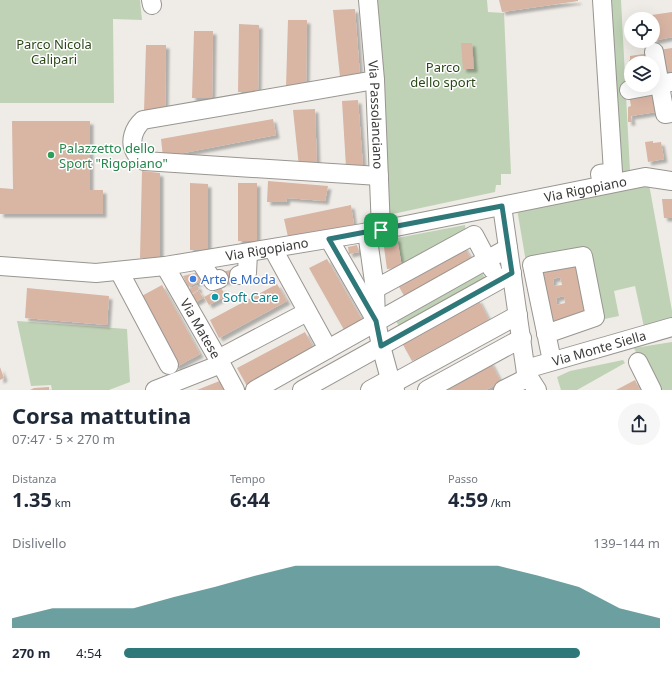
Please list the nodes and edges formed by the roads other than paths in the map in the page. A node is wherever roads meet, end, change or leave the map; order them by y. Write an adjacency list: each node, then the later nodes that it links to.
1 (368, 0): 4 (street, Via Passolanciano)
2 (602, 0): 9 (street)
3 (654, 52): 5 (street)
4 (375, 80): 7 (street, Via Passolanciano); 7 (street)
5 (666, 83): 6 (street)
6 (672, 112)
7 (379, 176): 11 (street, Via Passolanciano)
8 (672, 181): 9 (street, Via Rigopiano)
9 (602, 185): 10 (street, Via Rigopiano)
10 (502, 206): 11 (street, Via Rigopiano); 13 (street)
11 (374, 231): 12 (street, Via Rigopiano); 24 (street, Via Passolanciano)
12 (329, 239): 14 (street, Via Rigopiano); 27 (street, Via Passolanciano)
13 (508, 248): 16 (street); 22 (street)
14 (273, 249): 15 (street, Via Rigopiano); 25 (street)
15 (248, 253): 17 (street, Via Rigopiano); 21 (street)
16 (487, 259): 22 (street); 24 (street); 27 (street)
17 (200, 261): 19 (street, Via Rigopiano); 23 (street)
18 (0, 266): 20 (street, Via Rigopiano)
19 (165, 266): 20 (street, Via Rigopiano); 33 (street, Via Matese)
20 (115, 271): 36 (street); 40 (street)
21 (239, 275)
22 (505, 277): 26 (street); 31 (street)
23 (219, 279)
24 (375, 289): 27 (street, Via Passolanciano)
25 (307, 312): 32 (street); 33 (street)
26 (518, 315): 30 (street); 39 (street)
27 (376, 321): 31 (street, Via Passolanciano); 32 (street)
28 (667, 331): 34 (street, Via Monte Siella)
29 (546, 334): 29 (street); 34 (street)
30 (522, 338): 38 (street); 45 (street)
31 (381, 346): 39 (street, Via Passolanciano); 41 (street)
32 (328, 349): 37 (street)
33 (220, 361): 40 (street); 42 (street, Via Matese)
34 (552, 361): 38 (street, Via Monte Siella)
35 (638, 362): 47 (street)
36 (169, 365)
37 (299, 366): 41 (street); 43 (street)
38 (530, 378): 46 (street)
39 (392, 384): 44 (street)
40 (164, 387)
41 (308, 388)
42 (236, 390)
43 (255, 390)
44 (370, 390)
45 (427, 390)
46 (503, 390)
47 (652, 390)

